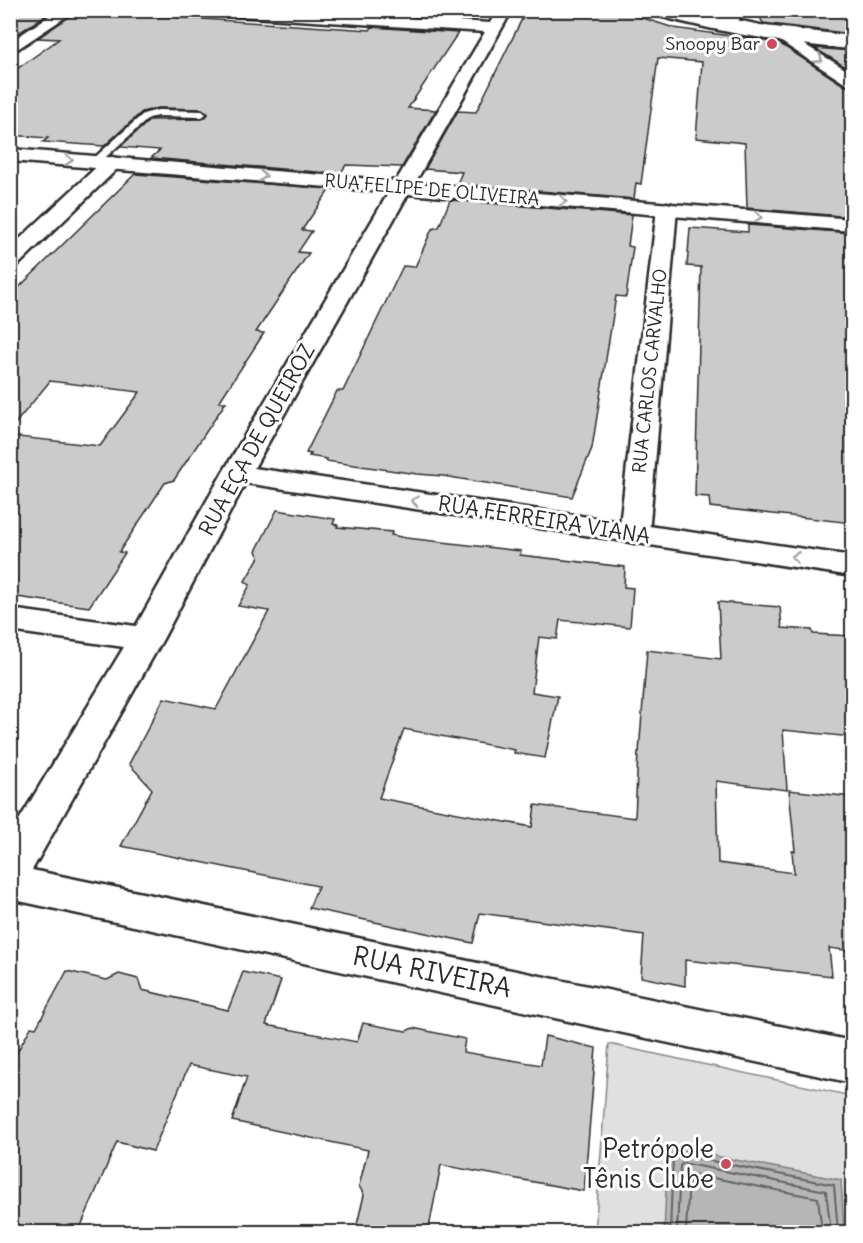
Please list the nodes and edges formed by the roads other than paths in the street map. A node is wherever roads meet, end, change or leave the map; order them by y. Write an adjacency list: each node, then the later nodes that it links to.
1 (69, 10): 13 (street)
2 (206, 10): 8 (street)
3 (505, 10): 8 (street, RUA EÇA DE QUEIROZ)
4 (652, 10): 10 (street)
5 (679, 10): 11 (lane)
6 (705, 10): 7 (street)
7 (730, 14): 9 (street)
8 (495, 28): 18 (street, RUA EÇA DE QUEIROZ)
9 (852, 33)
10 (785, 38): 12 (street); 14 (street, one-way to 14)
11 (852, 38)
12 (852, 44)
13 (10, 49)
14 (852, 80)
15 (202, 114): 17 (lane)
16 (10, 155): 17 (street, RUA FELIPE DE OLIVEIRA, one-way to 17)
17 (103, 163): 18 (street, RUA FELIPE DE OLIVEIRA, one-way to 18); 21 (street)
18 (400, 187): 19 (street, RUA FELIPE DE OLIVEIRA, one-way to 19); 22 (street, RUA EÇA DE QUEIROZ)
19 (667, 209): 20 (street, RUA FELIPE DE OLIVEIRA, one-way to 20); 23 (street, RUA CARLOS CARVALHO)
20 (852, 225)
21 (10, 260)
22 (236, 474): 23 (street, RUA FERREIRA VIANA, one-way to 22); 26 (street, RUA EÇA DE QUEIROZ)
23 (634, 534): 24 (street, RUA FERREIRA VIANA, one-way to 23)
24 (852, 566)
25 (10, 620): 26 (street)
26 (147, 639): 27 (street, RUA EÇA DE QUEIROZ)
27 (10, 871)
28 (10, 882): 29 (street, RUA RIVEIRA)
29 (852, 1062)

